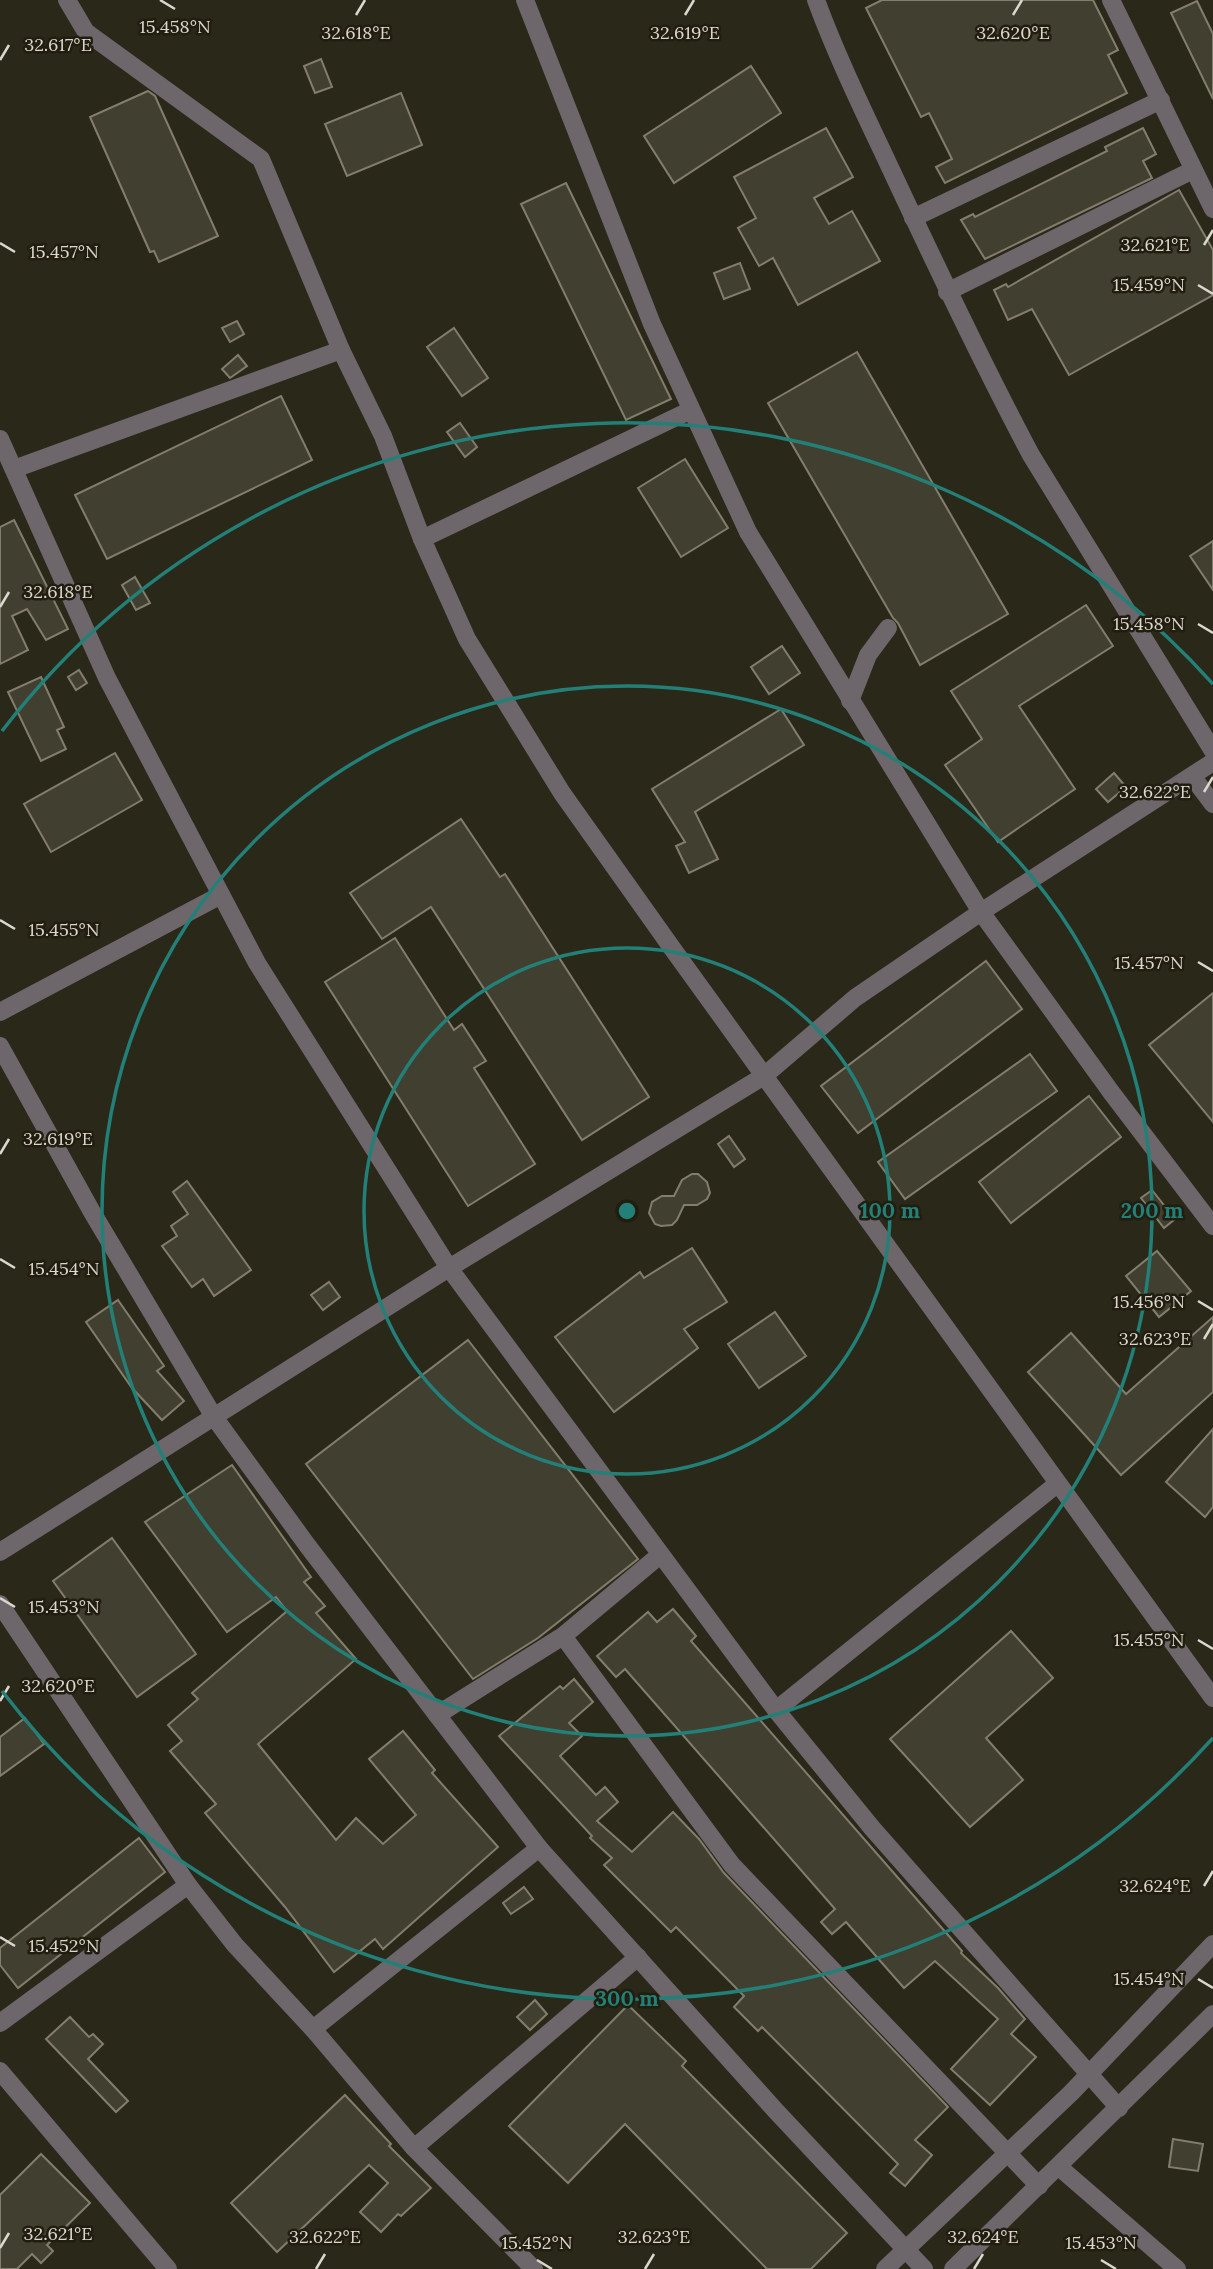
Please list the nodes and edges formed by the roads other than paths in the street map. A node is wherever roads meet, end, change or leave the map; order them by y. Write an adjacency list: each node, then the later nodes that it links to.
1 (67, 0): 10 (street)
2 (816, 0): 8 (street)
3 (1111, 0): 5 (street)
4 (531, 2): 11 (street)
5 (1161, 100): 6 (street); 8 (street)
6 (1193, 170): 7 (street); 9 (street)
7 (1213, 209)
8 (913, 218): 9 (street)
9 (947, 292): 17 (street)
10 (341, 351): 13 (street); 14 (street)
11 (691, 410): 14 (street); 16 (street)
12 (0, 439): 13 (street)
13 (14, 469): 21 (street)
14 (422, 539): 25 (street)
15 (888, 628): 16 (street)
16 (850, 701): 22 (street)
17 (1213, 751)
18 (1213, 762): 19 (street)
19 (1192, 776): 20 (street); 22 (street)
20 (1213, 804)
21 (221, 895): 23 (street); 27 (street)
22 (981, 912): 25 (street); 26 (street)
23 (0, 1012)
24 (0, 1046): 28 (street)
25 (764, 1076): 27 (street); 29 (street)
26 (1213, 1226)
27 (449, 1268): 28 (street); 31 (street)
28 (214, 1417): 30 (street); 36 (street)
29 (1057, 1484): 34 (street); 35 (street)
30 (0, 1552)
31 (660, 1555): 33 (street); 35 (street)
32 (0, 1604): 38 (street)
33 (563, 1636): 36 (street); 48 (street)
34 (1213, 1698)
35 (776, 1710): 45 (street)
36 (436, 1714): 37 (street)
37 (539, 1848): 40 (street); 43 (street)
38 (188, 1885): 42 (street); 43 (street)
39 (1213, 1944): 45 (street)
40 (638, 1957): 47 (street); 51 (street)
41 (1213, 2014): 46 (street)
42 (0, 2023)
43 (313, 2029): 47 (street)
44 (0, 2071): 52 (street)
45 (1089, 2075): 46 (street); 48 (street)
46 (1119, 2108): 49 (street)
47 (414, 2148): 53 (street)
48 (1008, 2153): 50 (street); 51 (street)
49 (1059, 2167): 50 (street); 57 (street)
50 (1039, 2186): 56 (street)
51 (905, 2249): 54 (street); 55 (street)
52 (168, 2269)
53 (534, 2269)
54 (885, 2269)
55 (924, 2269)
56 (953, 2269)
57 (1177, 2269)

